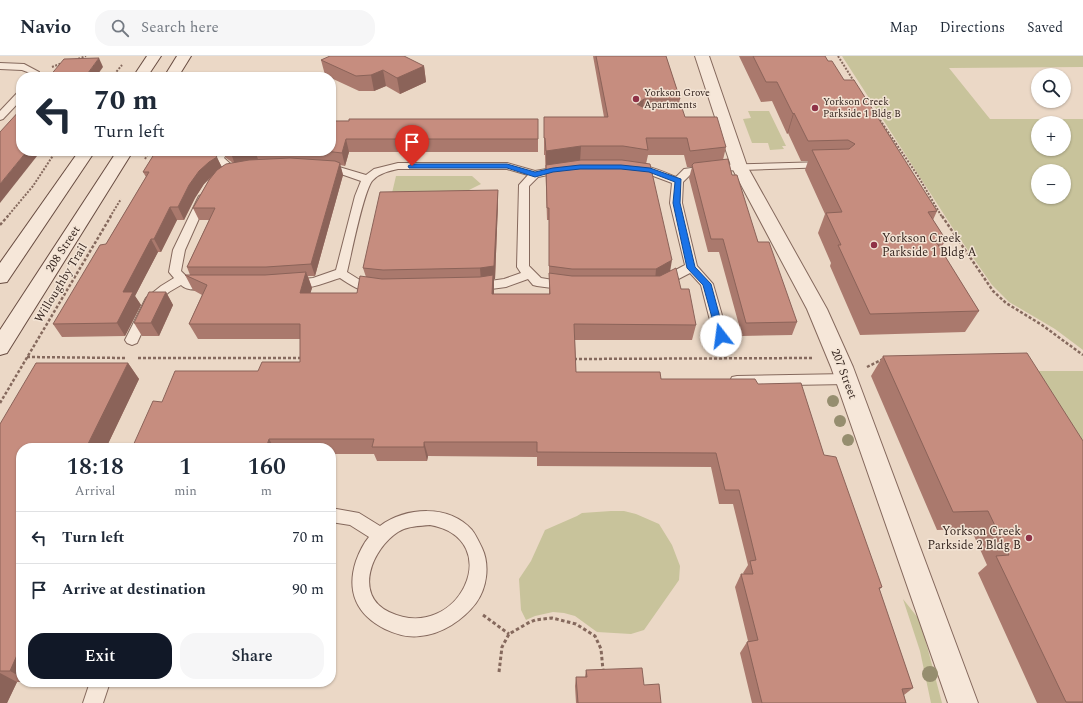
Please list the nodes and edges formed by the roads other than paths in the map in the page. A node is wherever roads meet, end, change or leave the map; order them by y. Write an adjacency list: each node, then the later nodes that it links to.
1 (154, 56): 6 (street)
2 (184, 56): 7 (street)
3 (702, 56): 14 (street, 207 Street)
4 (0, 66): 5 (lane)
5 (35, 72)
6 (143, 72)
7 (174, 72)
8 (16, 99): 9 (lane)
9 (0, 117)
10 (84, 156): 26 (street)
11 (123, 156): 36 (street, 208 Street)
12 (220, 156): 18 (lane)
13 (833, 165): 14 (lane)
14 (740, 166): 21 (lane); 37 (street, 207 Street)
15 (621, 167): 21 (lane)
16 (311, 168): 20 (lane)
17 (573, 168): 19 (lane)
18 (246, 169)
19 (535, 174): 20 (lane); 25 (lane)
20 (367, 179): 24 (lane)
21 (678, 181): 23 (lane)
22 (209, 189): 27 (lane)
23 (691, 268): 31 (lane); 34 (lane)
24 (341, 273): 29 (lane); 33 (lane)
25 (530, 274): 30 (lane); 32 (lane)
26 (0, 277)
27 (183, 279): 28 (lane); 35 (lane)
28 (218, 285)
29 (278, 285)
30 (578, 286)
31 (650, 286)
32 (466, 288)
33 (386, 289)
34 (721, 336)
35 (132, 340)
36 (0, 347)
37 (844, 373): 38 (lane); 43 (street, 207 Street)
38 (725, 381)
39 (336, 516): 40 (lane)
40 (381, 536): 40 (lane)
41 (98, 687): 42 (lane)
42 (93, 703)
43 (963, 703)

